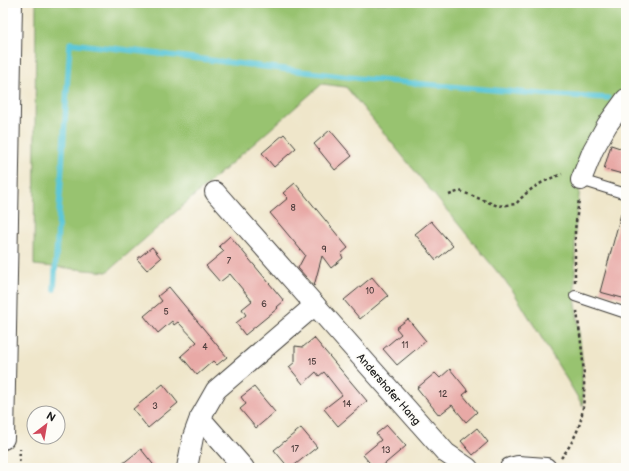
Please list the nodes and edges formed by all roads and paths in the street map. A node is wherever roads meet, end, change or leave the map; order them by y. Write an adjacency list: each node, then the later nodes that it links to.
1 (11, 3): 11 (main road)
2 (626, 99): 3 (street)
3 (583, 176): 5 (lane); 6 (path); 7 (path)
4 (215, 192): 8 (street, Andershofer Hang)
5 (626, 194)
6 (449, 195)
7 (575, 296): 9 (lane); 12 (path)
8 (315, 305): 10 (street); 15 (street, Andershofer Hang)
9 (626, 314)
10 (200, 418): 13 (street); 14 (street)
11 (3, 438)
12 (552, 465): 16 (street)
13 (187, 468)
14 (244, 468)
15 (468, 468)
16 (510, 468)

